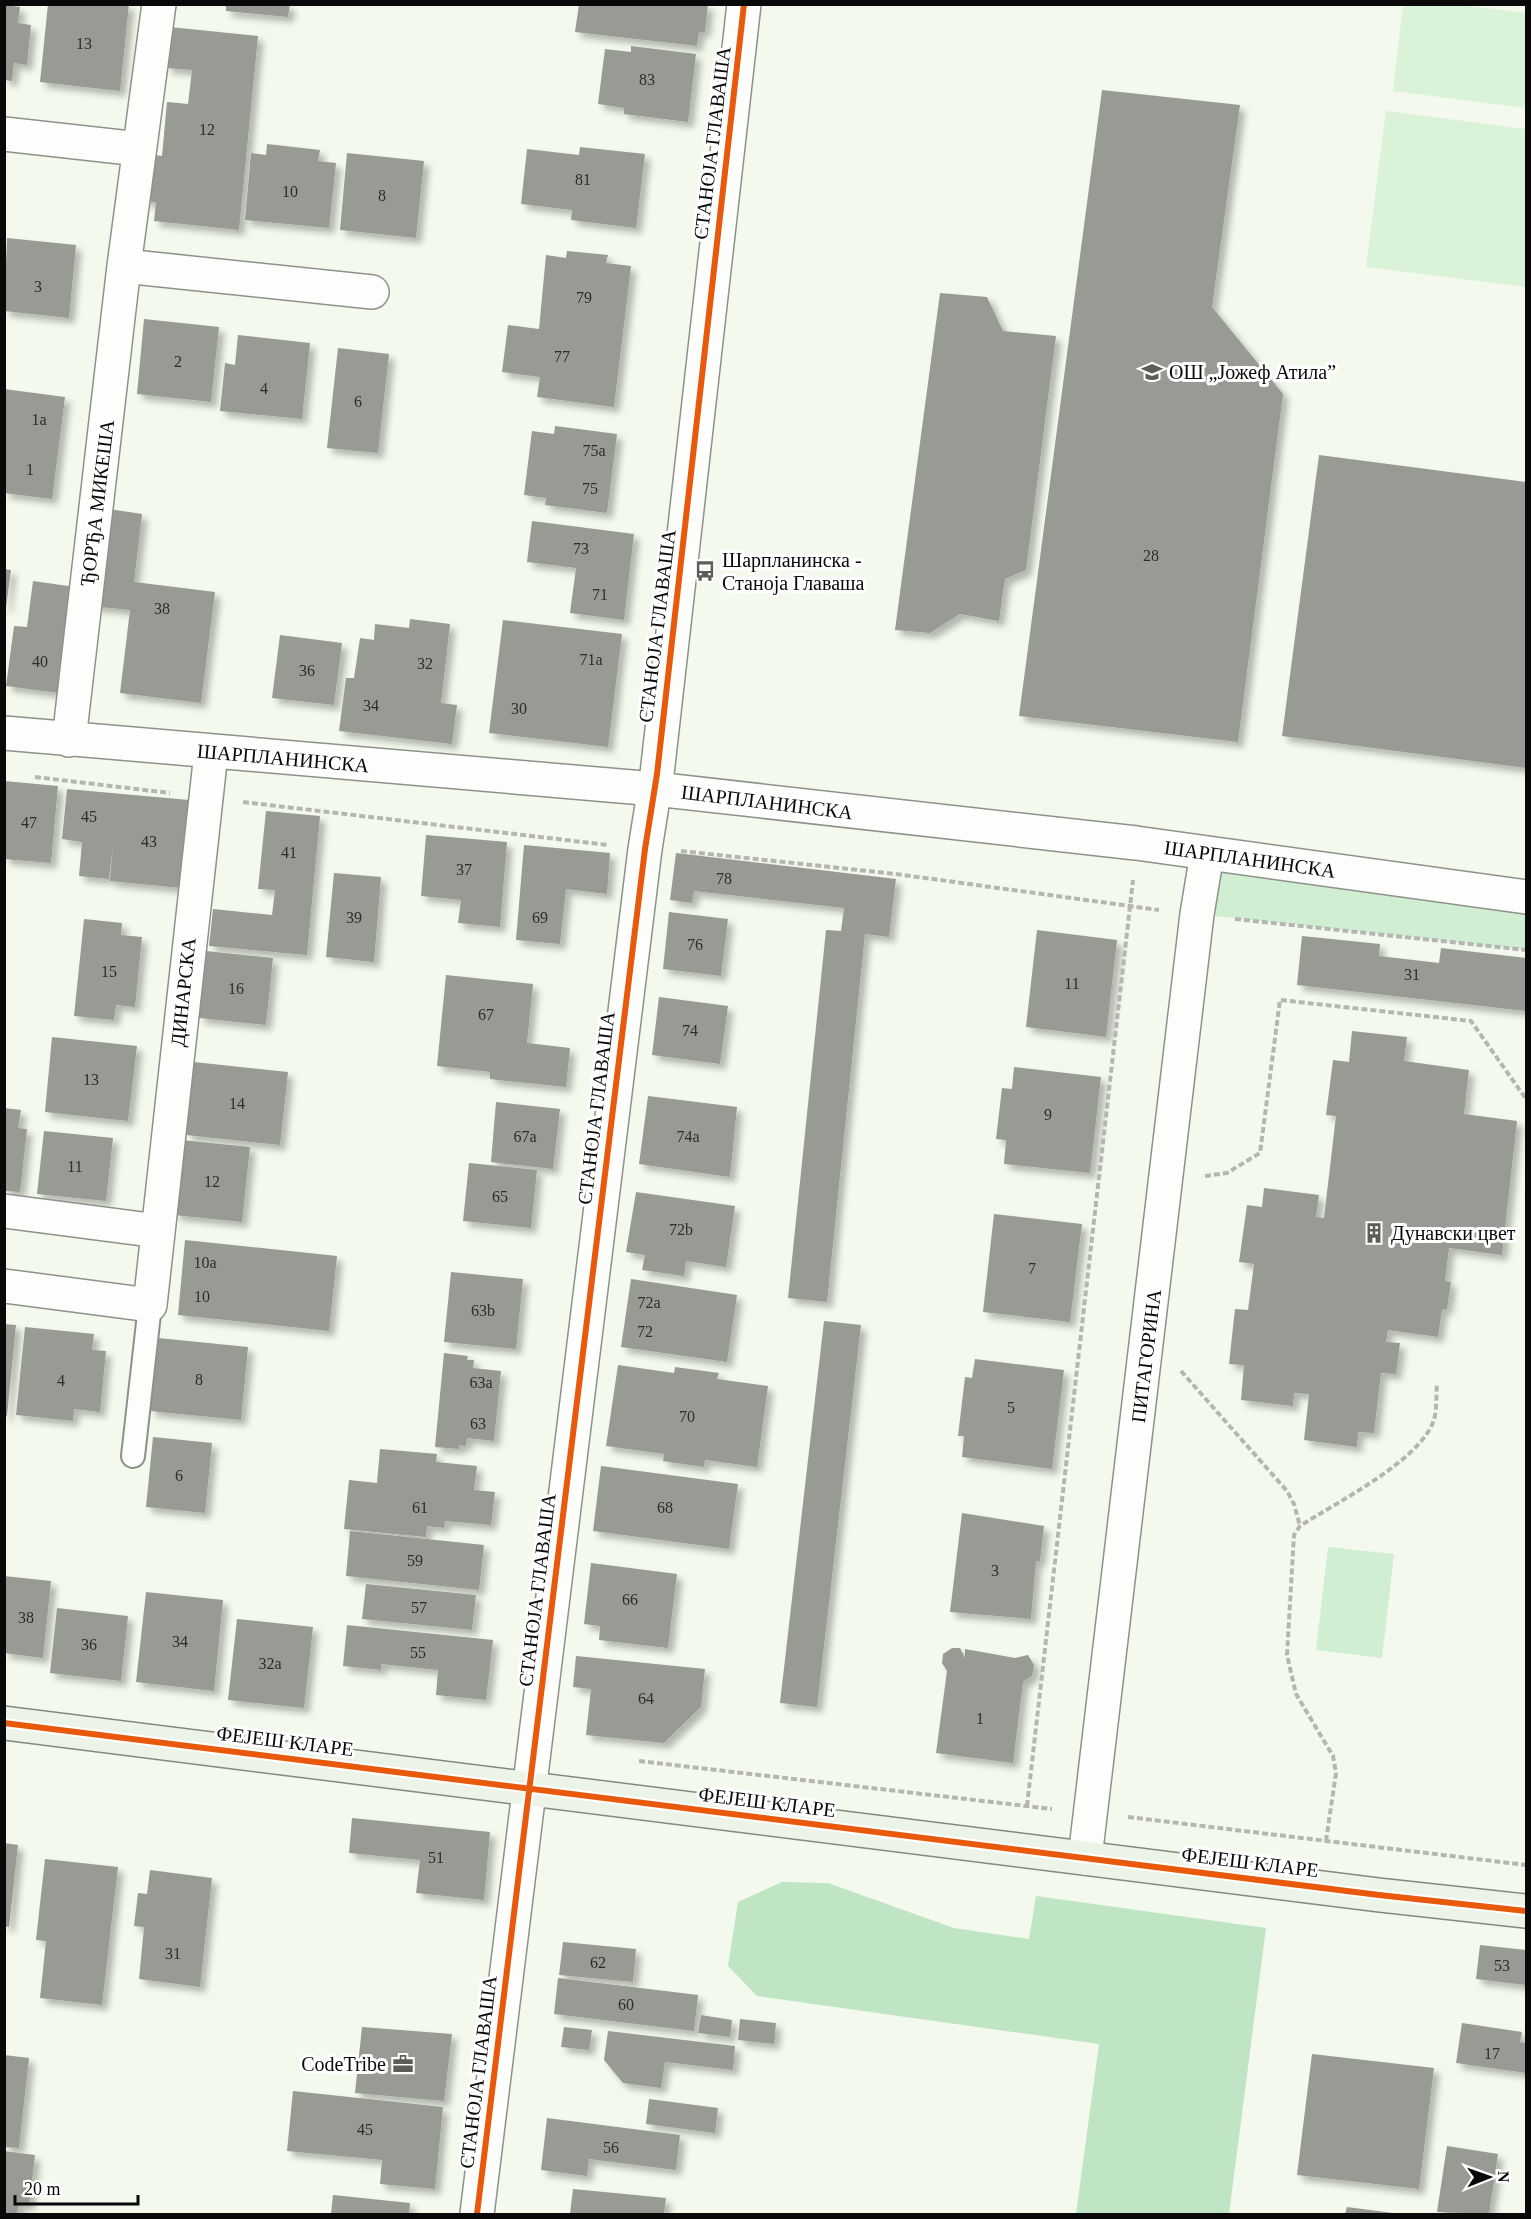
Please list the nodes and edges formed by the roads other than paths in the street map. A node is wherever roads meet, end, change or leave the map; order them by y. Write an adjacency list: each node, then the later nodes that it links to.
1 (159, 4): 4 (street, ЂОРЂА МИКЕША)
2 (744, 4): 10 (street, СТАНОЈА ГЛАВАША)
3 (4, 134): 4 (street)
4 (139, 149): 5 (street, ЂОРЂА МИКЕША)
5 (124, 266): 6 (street); 8 (street, ЂОРЂА МИКЕША)
6 (372, 292)
7 (4, 733): 8 (street, ШАРПЛАНИНСКА)
8 (69, 740): 9 (street, ШАРПЛАНИНСКА)
9 (211, 753): 10 (street, ШАРПЛАНИНСКА); 14 (street, ДИНАРСКА)
10 (655, 789): 11 (street, ШАРПЛАНИНСКА); 19 (street, СТАНОЈА ГЛАВАША)
11 (1207, 854): 12 (street, ШАРПЛАНИНСКА); 20 (street, ПИТАГОРИНА)
12 (1527, 897)
13 (4, 1211): 14 (street)
14 (158, 1231): 16 (street, ДИНАРСКА)
15 (4, 1286): 16 (street)
16 (150, 1305): 17 (lane, ДИНАРСКА)
17 (133, 1456)
18 (4, 1723): 19 (street, ФЕЈЕШ КЛАРЕ)
19 (529, 1790): 20 (street, ФЕЈЕШ КЛАРЕ); 22 (street, СТАНОЈА ГЛАВАША)
20 (1085, 1858): 21 (street, ФЕЈЕШ КЛАРЕ)
21 (1527, 1911)
22 (477, 2214)

